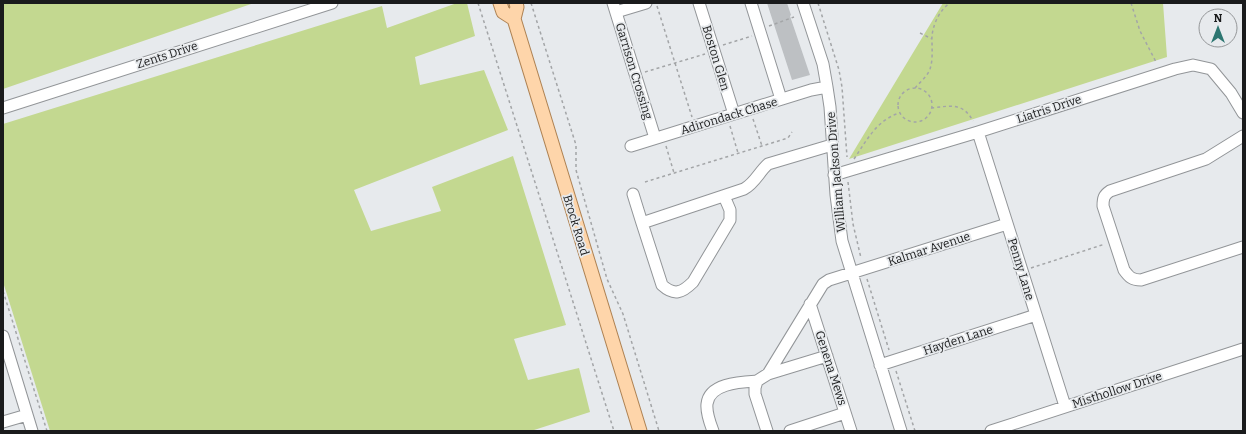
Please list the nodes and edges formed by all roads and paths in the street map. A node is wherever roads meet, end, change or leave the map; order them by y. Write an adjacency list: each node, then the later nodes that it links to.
1 (332, 3): 27 (street, Zents Drive)
2 (478, 3): 75 (path)
3 (500, 3): 14 (main road, Brock Road)
4 (516, 3): 14 (main road, Brock Road)
5 (531, 3): 77 (path)
6 (699, 3): 32 (street, Boston Glen)
7 (751, 3): 26 (street)
8 (803, 3): 24 (street, William Jackson Drive)
9 (950, 3): 18 (path)
10 (1131, 3): 21 (path)
11 (651, 4): 12 (street); 22 (path)
12 (614, 8): 23 (street, Garrison Crossing)
13 (794, 17): 15 (path)
14 (514, 19): 76 (main road, Brock Road)
15 (764, 27)
16 (920, 33): 18 (path)
17 (756, 34): 19 (path)
18 (932, 39): 25 (path)
19 (718, 46)
20 (709, 53): 22 (path)
21 (1156, 62)
22 (674, 63): 23 (path); 34 (path)
23 (635, 75): 38 (street, Garrison Crossing)
24 (827, 87): 26 (street, Adirondack Chase); 39 (street, William Jackson Drive)
25 (915, 88): 28 (path); 29 (path)
26 (781, 99): 32 (street, Adirondack Chase)
27 (3, 108)
28 (931, 108): 29 (path); 33 (path)
29 (900, 112): 43 (path)
30 (1243, 113): 36 (street, Liatris Drive)
31 (751, 114): 41 (path)
32 (731, 118): 34 (street, Adirondack Chase); 42 (path)
33 (973, 121)
34 (695, 126): 38 (street, Adirondack Chase)
35 (792, 132): 41 (path)
36 (978, 132): 45 (street, Liatris Drive); 51 (street, Penny Lane)
37 (1243, 136): 53 (street)
38 (660, 140): 40 (street, Adirondack Chase); 44 (path)
39 (832, 145): 45 (street, William Jackson Drive); 49 (street)
40 (631, 146)
41 (762, 146): 42 (path)
42 (738, 153): 44 (path)
43 (854, 159)
44 (674, 173): 46 (path)
45 (834, 175): 56 (street, William Jackson Drive)
46 (645, 182)
47 (848, 182): 54 (path)
48 (633, 194): 50 (street)
49 (724, 196): 50 (street); 50 (street)
50 (642, 223)
51 (1007, 224): 56 (street, Kalmar Avenue); 60 (street, Penny Lane)
52 (1105, 244): 55 (path)
53 (1243, 247)
54 (861, 258)
55 (1031, 268)
56 (851, 274): 59 (street, Kalmar Avenue); 65 (street, William Jackson Drive)
57 (867, 278): 63 (path)
58 (3, 291): 74 (path)
59 (810, 304): 64 (street, Genena Mews); 67 (street, Kalmar Avenue)
60 (1036, 315): 65 (street, Hayden Lane); 69 (street, Penny Lane)
61 (3, 336): 71 (street)
62 (1243, 349): 69 (street, Misthollow Drive)
63 (889, 350)
64 (827, 356): 67 (street); 70 (street, Genena Mews)
65 (880, 365): 82 (street, William Jackson Drive)
66 (896, 371): 83 (path)
67 (768, 374): 68 (street)
68 (757, 382): 78 (street); 79 (street)
69 (1065, 406): 84 (street, Misthollow Drive)
70 (845, 413): 80 (street); 81 (street, Genena Mews)
71 (27, 415): 72 (street); 73 (street)
72 (3, 422)
73 (32, 431)
74 (47, 431)
75 (614, 431)
76 (640, 431)
77 (658, 431)
78 (713, 431)
79 (767, 431)
80 (790, 431)
81 (851, 431)
82 (901, 431)
83 (915, 431)
84 (991, 431)

